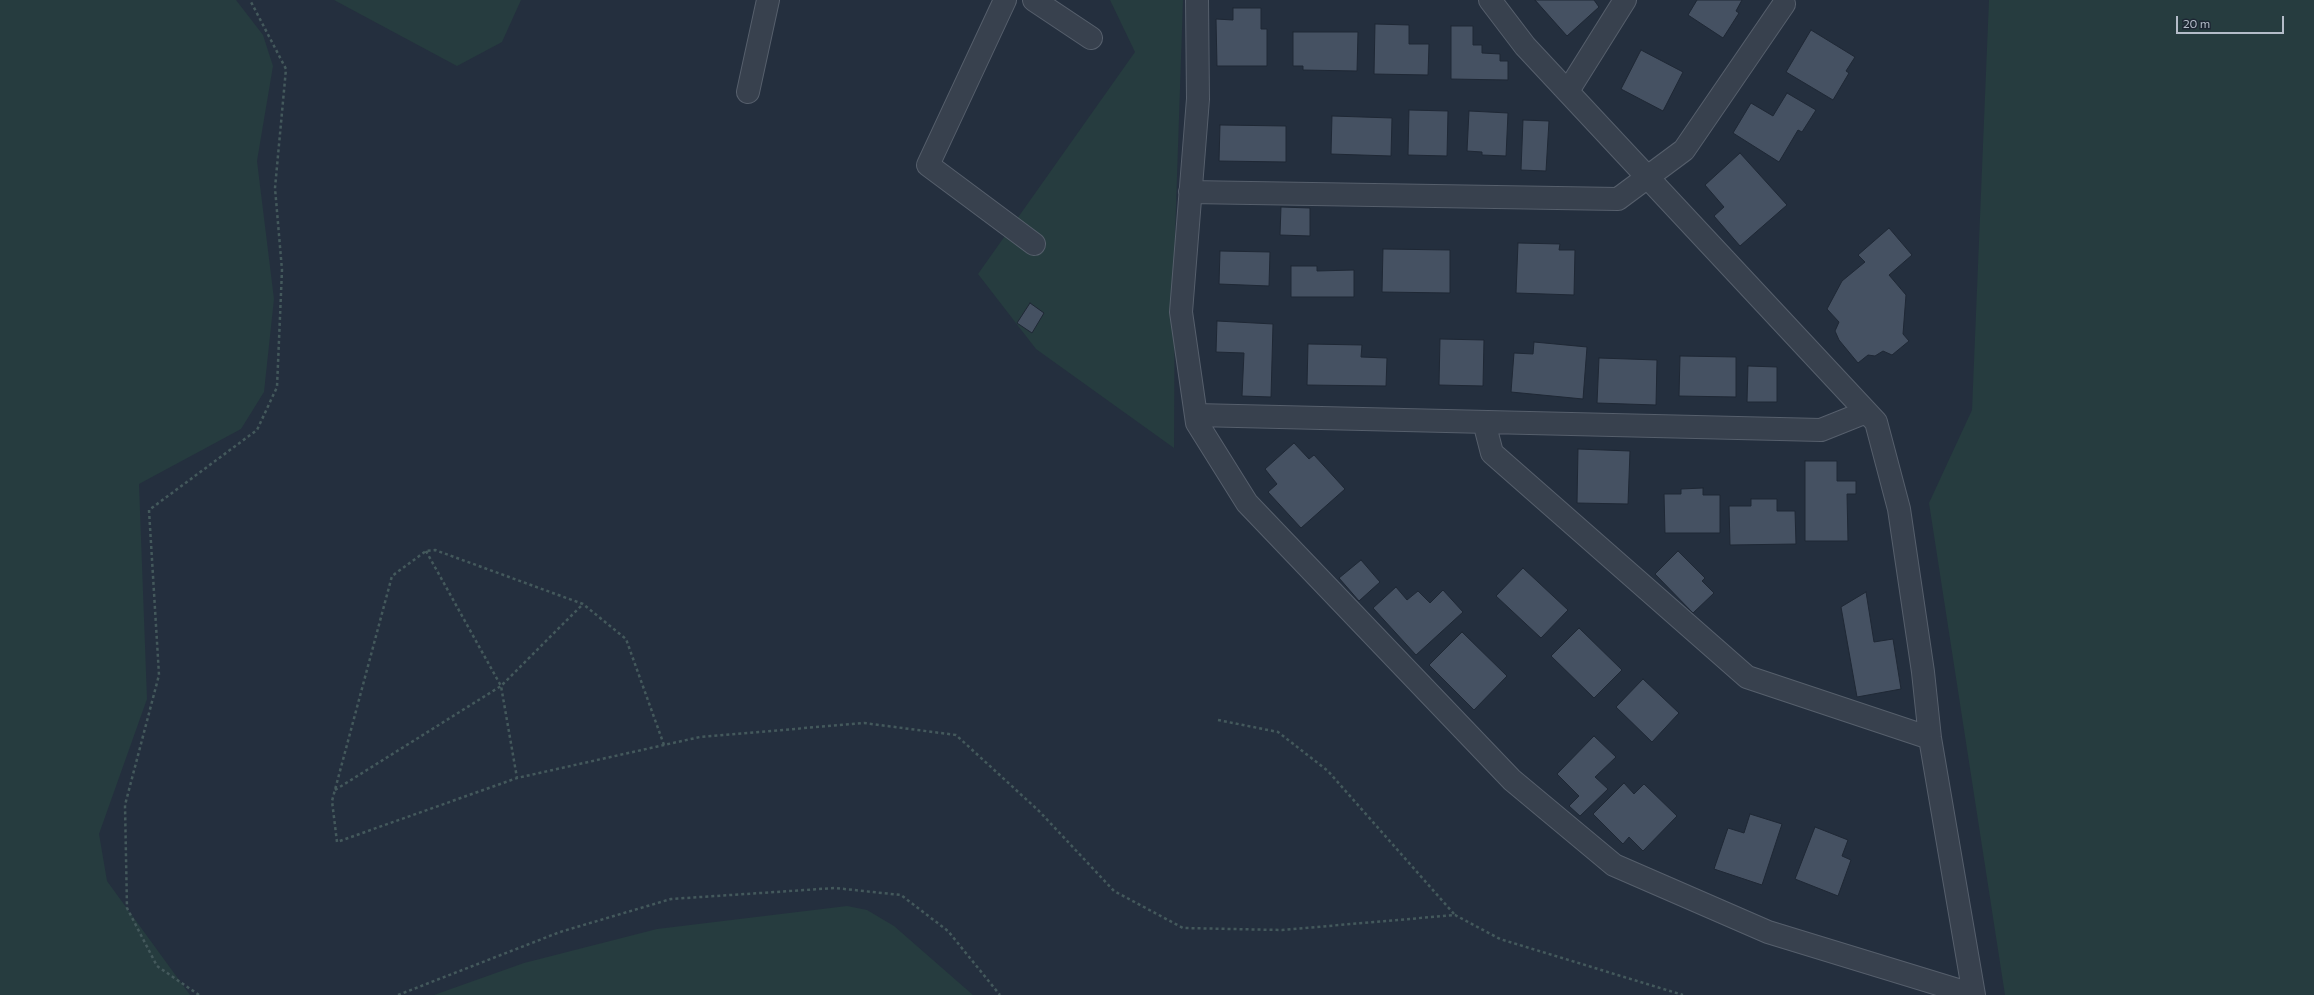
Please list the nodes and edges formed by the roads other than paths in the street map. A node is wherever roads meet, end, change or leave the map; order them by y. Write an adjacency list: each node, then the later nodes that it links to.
1 (768, 0): 10 (street)
2 (1005, 0): 13 (street)
3 (1034, 0): 8 (street)
4 (1197, 0): 12 (street)
5 (1490, 0): 9 (street)
6 (1625, 0): 9 (street)
7 (1784, 4): 11 (street)
8 (1091, 38)
9 (1568, 91): 11 (street)
10 (748, 92)
11 (1648, 177): 12 (street); 14 (street)
12 (1190, 192): 15 (street)
13 (1034, 244)
14 (1866, 412): 16 (street); 17 (street)
15 (1196, 415): 16 (street); 17 (street)
16 (1484, 422): 17 (street)
17 (1930, 738)

